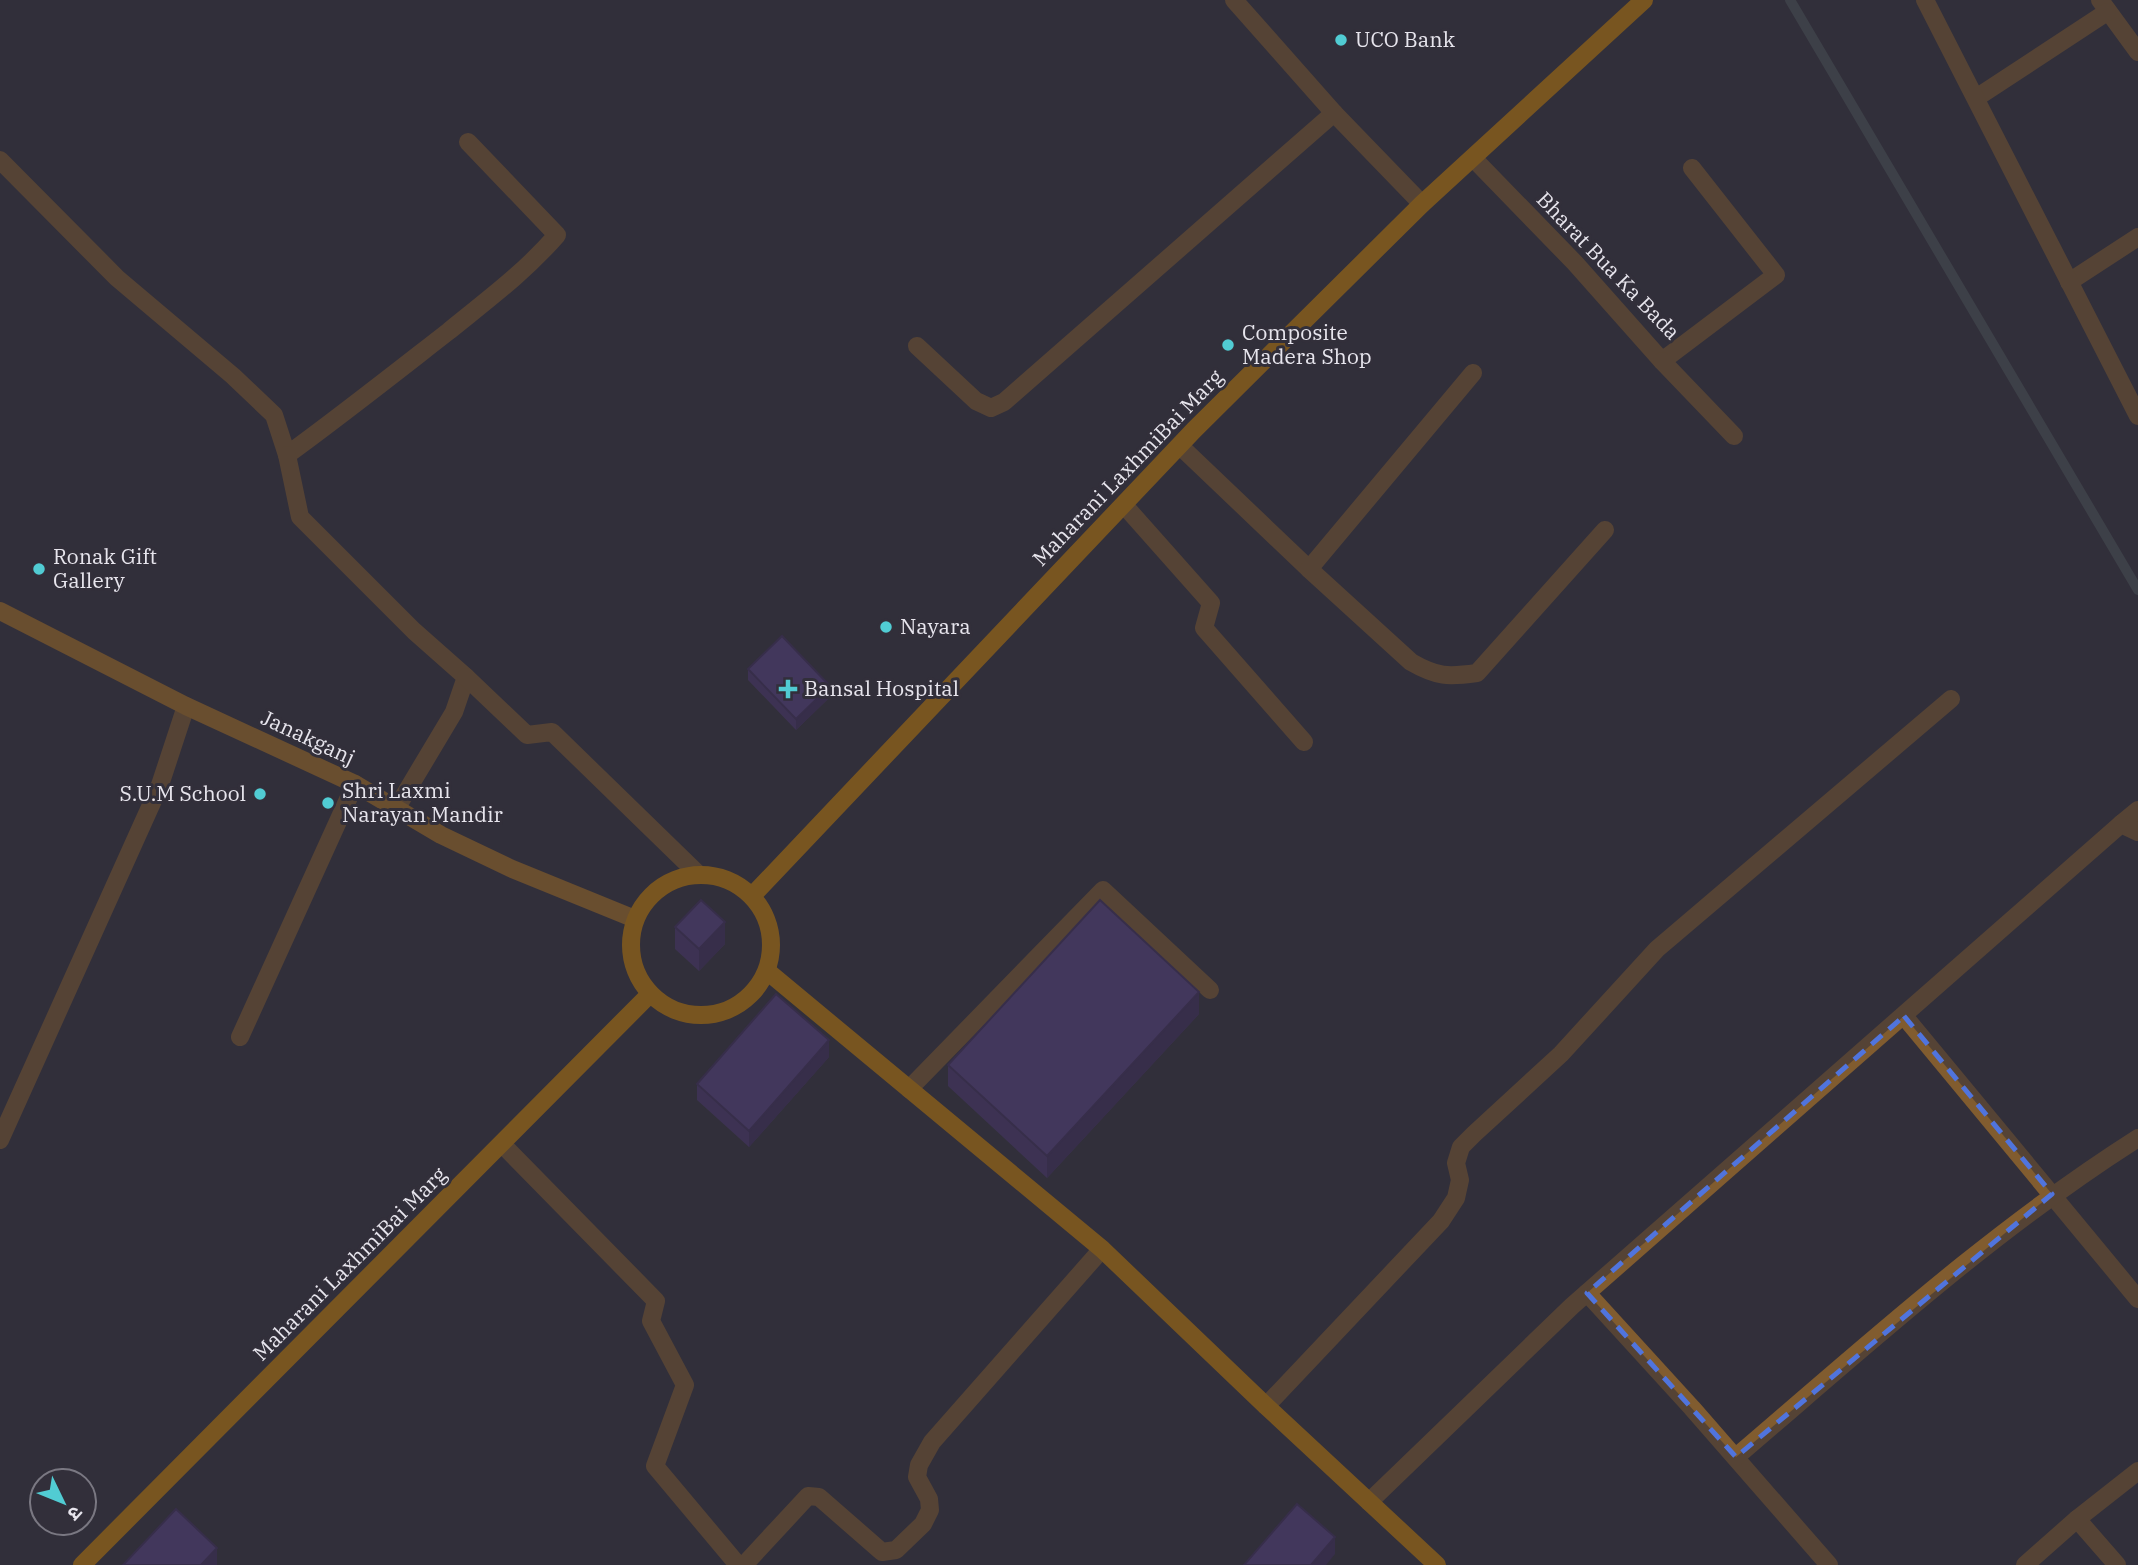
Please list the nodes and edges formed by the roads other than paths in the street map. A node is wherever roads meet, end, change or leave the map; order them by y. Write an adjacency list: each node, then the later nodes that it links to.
1 (1234, 0): 8 (street)
2 (1644, 0): 10 (main road, Maharani LaxhmiBai Marg)
3 (1925, 0): 7 (street)
4 (2103, 6): 5 (street); 7 (street)
5 (2131, 29): 6 (street)
6 (2138, 52)
7 (1976, 99): 15 (street)
8 (1334, 113): 13 (street); 16 (street)
9 (468, 142): 22 (street)
10 (1473, 158): 13 (main road, Maharani LaxhmiBai Marg); 17 (street, Bharat Bua Ka Bada)
11 (0, 160): 22 (street)
12 (1692, 169): 17 (street, Bharat Bua Ka Bada)
13 (1422, 204): 21 (main road, Maharani LaxhmiBai Marg)
14 (2138, 237): 15 (street)
15 (2069, 282): 19 (street)
16 (917, 346)
17 (1662, 361): 20 (street)
18 (1474, 373): 25 (street)
19 (2138, 416)
20 (1734, 436)
21 (1180, 446): 23 (main road, Maharani LaxhmiBai Marg); 25 (street)
22 (287, 455): 27 (street)
23 (1124, 505): 30 (street); 37 (main road, Maharani LaxhmiBai Marg)
24 (1605, 530): 25 (street)
25 (1309, 569)
26 (0, 611): 29 (main road, Janakganj)
27 (466, 677): 32 (street); 36 (street)
28 (1951, 699): 52 (street)
29 (186, 706): 31 (main road, Janakganj); 46 (street)
30 (1304, 742)
31 (355, 785): 32 (main road, Janakganj); 43 (street)
32 (396, 809): 38 (main road, Janakganj)
33 (2138, 810): 34 (street)
34 (2121, 824): 35 (street); 42 (street)
35 (2138, 832)
36 (698, 874): 37 (main road); 38 (main road)
37 (752, 896): 39 (main road)
38 (635, 919): 41 (main road)
39 (767, 971): 41 (main road); 44 (main road)
40 (1210, 990): 44 (street)
41 (650, 994): 47 (main road, Maharani LaxhmiBai Marg)
42 (1904, 1016): 48 (street); 50 (street)
43 (240, 1037)
44 (909, 1089): 49 (main road)
45 (2138, 1138): 48 (street)
46 (0, 1140)
47 (502, 1144): 57 (main road, Maharani LaxhmiBai Marg); 58 (street)
48 (2052, 1194): 51 (street); 53 (street)
49 (1102, 1249): 52 (main road); 59 (street)
50 (1587, 1293): 53 (street); 55 (street)
51 (2138, 1299)
52 (1266, 1406): 55 (main road)
53 (1736, 1457): 61 (street)
54 (2138, 1471): 56 (street)
55 (1369, 1502): 60 (main road)
56 (2077, 1519): 62 (street); 63 (street)
57 (82, 1565)
58 (738, 1565)
59 (744, 1565)
60 (1437, 1565)
61 (1829, 1565)
62 (2025, 1565)
63 (2117, 1565)

